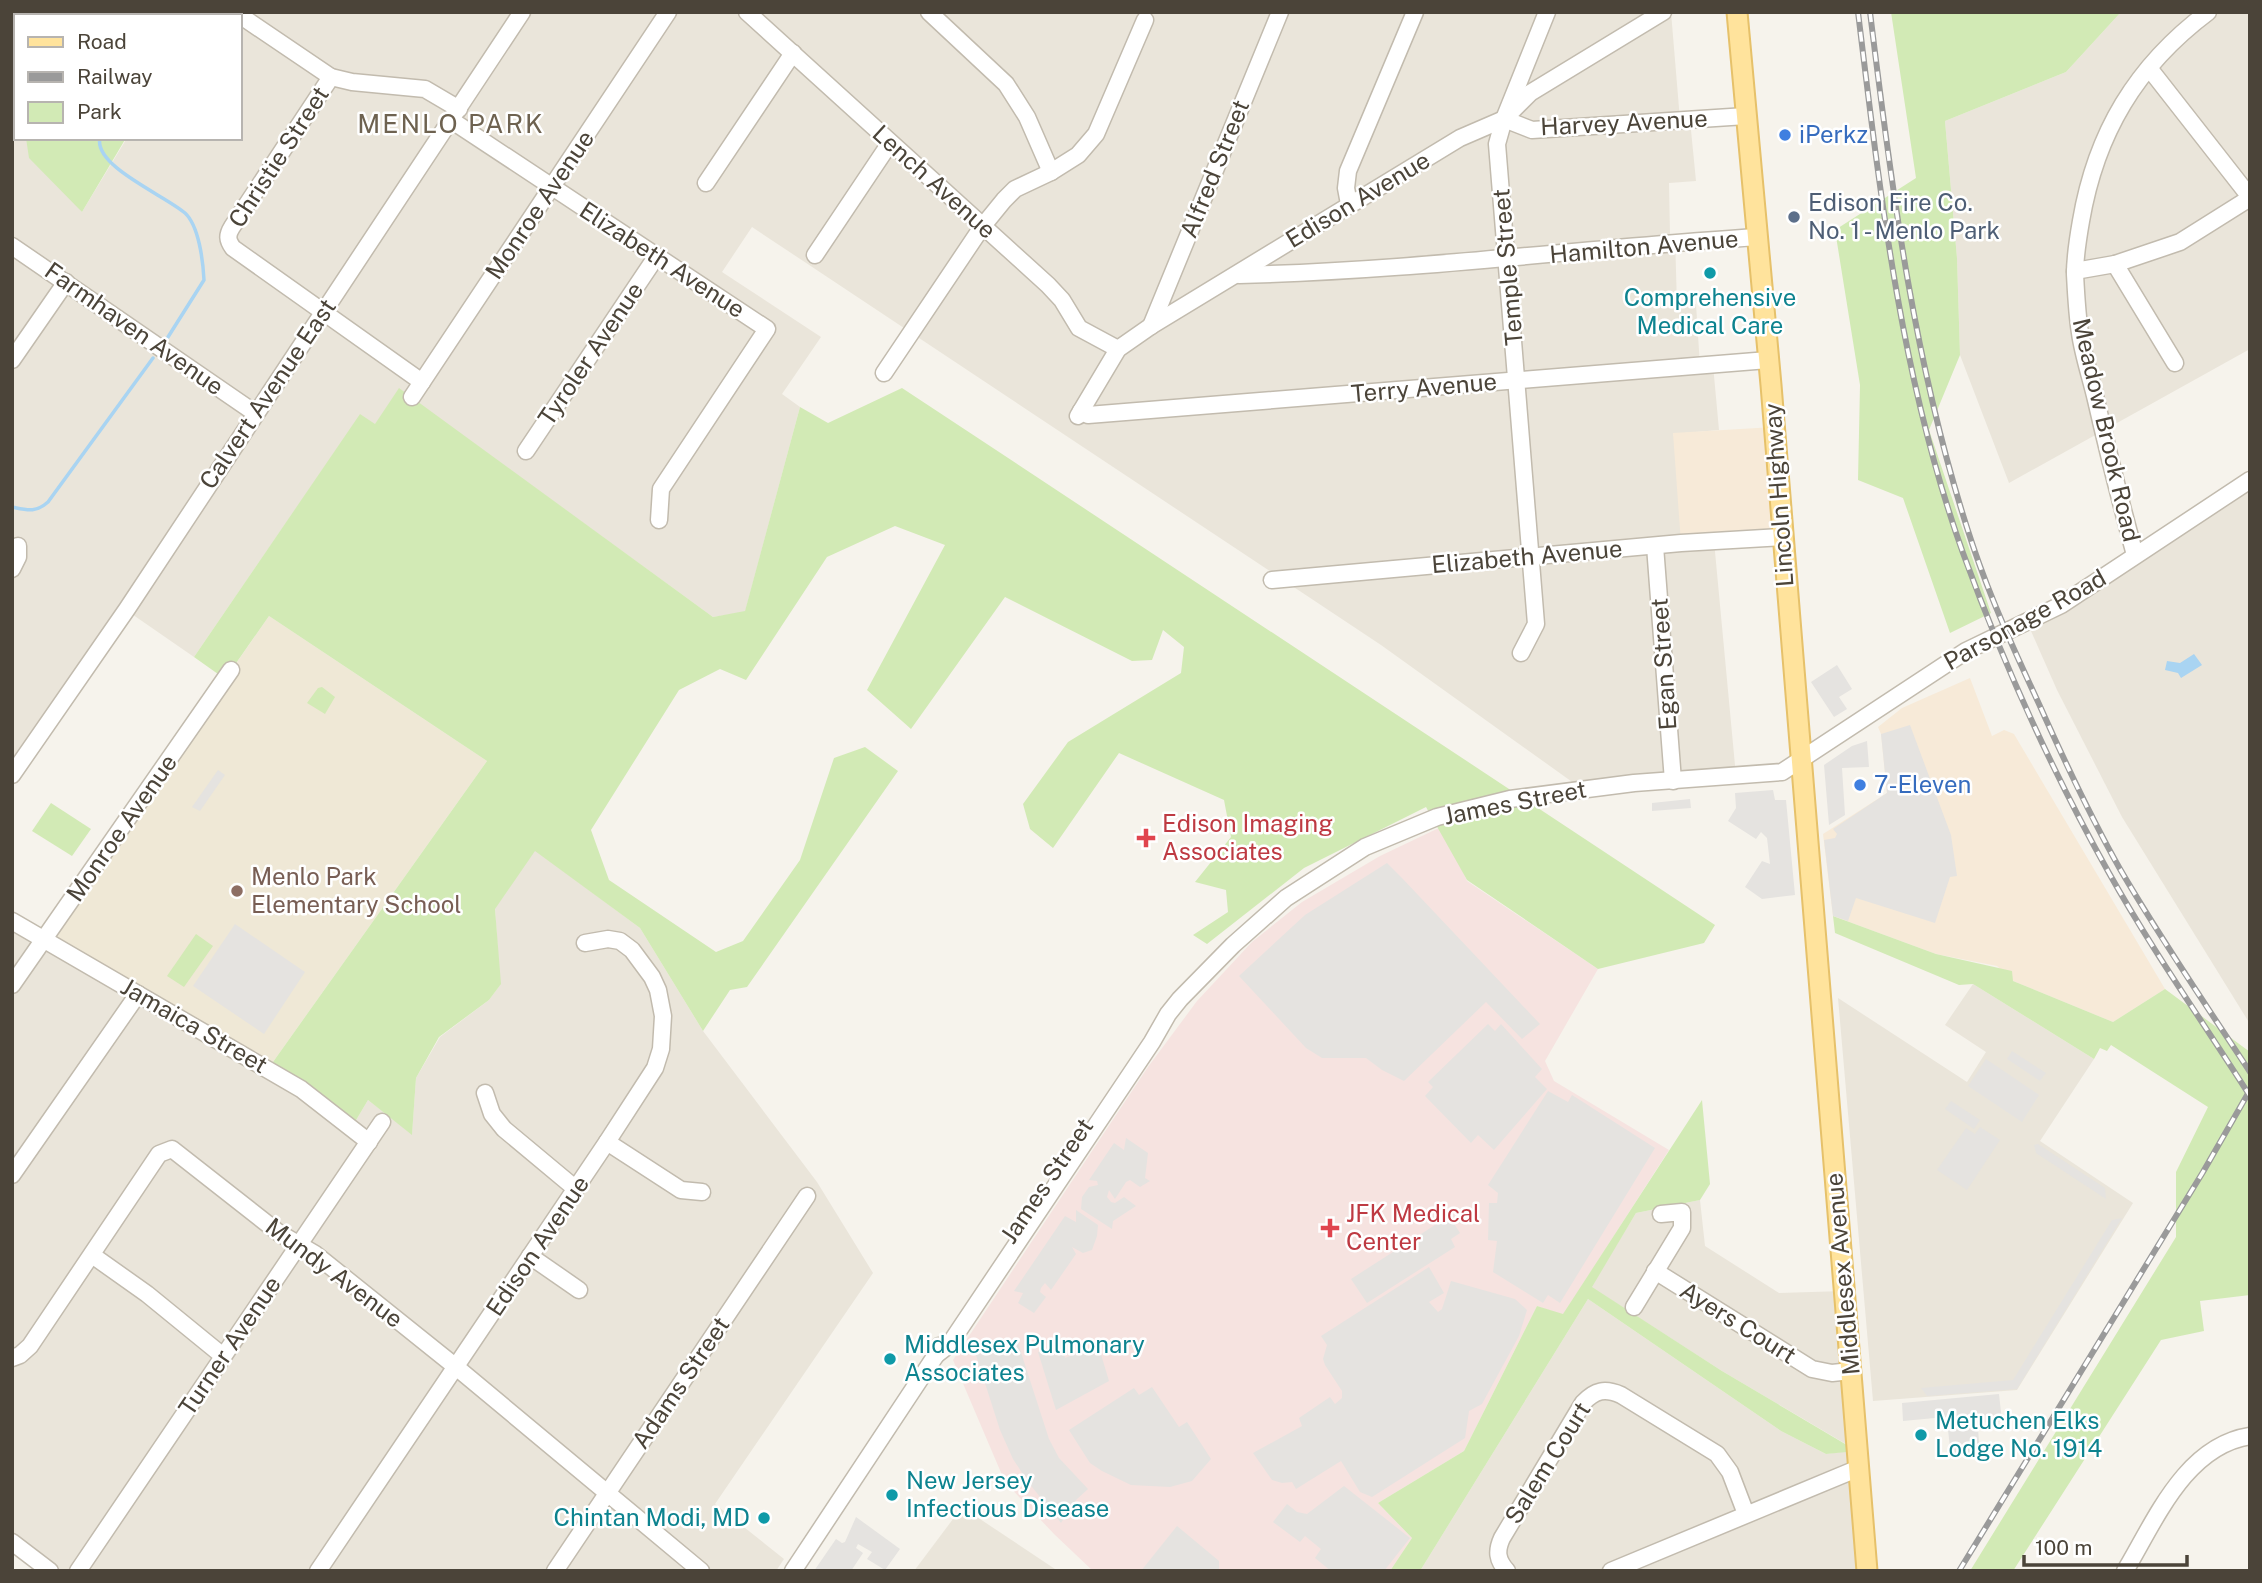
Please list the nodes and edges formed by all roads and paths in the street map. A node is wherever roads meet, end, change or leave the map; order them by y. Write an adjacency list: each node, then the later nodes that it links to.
1 (522, 12): 16 (street, Calvert Avenue East)
2 (668, 12): 22 (street, Monroe Avenue)
3 (747, 12): 13 (street, Lench Avenue)
4 (929, 12): 20 (street)
5 (1280, 12): 36 (street, Alfred Street)
6 (1415, 12): 24 (street)
7 (1547, 12): 18 (street, Temple Street)
8 (1663, 12): 18 (street, Edison Avenue)
9 (1737, 12): 17 (main road, Lincoln Highway)
10 (2208, 12): 14 (street, Meadow Brook Road)
11 (242, 17): 15 (street, Elizabeth Avenue)
12 (1145, 20): 20 (street)
13 (793, 53): 19 (street, Lench Avenue); 21 (street)
14 (2149, 68): 23 (street); 32 (street, Meadow Brook Road)
15 (331, 77): 16 (street, Elizabeth Avenue); 35 (street, Christie Street)
16 (455, 114): 22 (street, Elizabeth Avenue); 35 (street, Calvert Avenue East)
17 (1746, 116): 18 (street, Harvey Avenue); 26 (main road, Lincoln Highway)
18 (1504, 119): 24 (street, Edison Avenue); 30 (street, Temple Street)
19 (890, 143): 25 (street, Lench Avenue); 28 (street)
20 (1051, 172): 25 (street)
21 (706, 183)
22 (551, 187): 29 (street, Elizabeth Avenue); 43 (street, Monroe Avenue)
23 (2250, 197): 31 (street)
24 (1349, 204): 33 (street, Edison Avenue)
25 (982, 227): 37 (street, Lench Avenue); 41 (street)
26 (1757, 237): 30 (street, Hamilton Avenue); 39 (main road, Lincoln Highway)
27 (12, 246): 34 (street, Farmhaven Avenue)
28 (815, 256)
29 (656, 257): 47 (street, Tyroler Avenue); 49 (street, Elizabeth Avenue)
30 (1507, 259): 33 (street, Hamilton Avenue); 42 (street, Temple Street)
31 (2115, 264): 32 (street); 40 (street)
32 (2075, 271): 53 (street, Meadow Brook Road)
33 (1237, 275): 36 (street, Edison Avenue)
34 (66, 282): 38 (street); 45 (street, Farmhaven Avenue)
35 (322, 313): 43 (street); 45 (street, Calvert Avenue East)
36 (1151, 326): 37 (street, Edison Avenue)
37 (1118, 349): 46 (street, Edison Avenue)
38 (12, 360)
39 (1768, 360): 42 (street, Terry Avenue); 50 (main road, Lincoln Highway)
40 (2175, 363)
41 (884, 373)
42 (1517, 380): 46 (street, Terry Avenue); 54 (street, Temple Street)
43 (422, 383): 44 (street, Monroe Avenue)
44 (412, 397)
45 (255, 413): 60 (street, Calvert Avenue East)
46 (1079, 413)
47 (526, 451)
48 (2250, 480): 53 (street, Parsonage Road)
49 (659, 520)
50 (1782, 537): 52 (street, Elizabeth Avenue); 59 (main road, Lincoln Highway)
51 (18, 546): 55 (street)
52 (1655, 546): 54 (street, Elizabeth Avenue); 61 (street, Egan Street)
53 (2135, 555): 59 (street, Parsonage Road)
54 (1531, 556): 56 (street, Elizabeth Avenue); 57 (street, Temple Street)
55 (12, 569)
56 (1272, 580)
57 (1521, 653)
58 (231, 670): 63 (street, Monroe Avenue)
59 (1801, 762): 61 (street, James Street); 65 (main road, Lincoln Highway)
60 (12, 775)
61 (1673, 781): 98 (street, James Street)
62 (12, 921): 63 (street, Jamaica Street)
63 (44, 939): 66 (street, Monroe Avenue); 67 (street, Jamaica Street)
64 (584, 943): 71 (street, Edison Avenue)
65 (1818, 977): 86 (main road, Middlesex Avenue)
66 (12, 985)
67 (138, 994): 70 (street, Jamaica Street); 72 (street)
68 (485, 1093): 73 (street)
69 (383, 1122): 70 (street, Turner Avenue)
70 (369, 1142): 77 (street, Turner Avenue)
71 (607, 1142): 73 (street, Edison Avenue); 74 (street)
72 (12, 1175)
73 (576, 1189): 79 (street, Edison Avenue)
74 (702, 1192)
75 (807, 1196): 89 (street, Adams Street)
76 (1661, 1214): 80 (street, Ayers Court)
77 (299, 1244): 78 (street, Mundy Avenue); 83 (street, Turner Avenue); 85 (street, Mundy Avenue)
78 (92, 1255): 83 (street); 84 (street, Mundy Avenue)
79 (530, 1256): 81 (street); 85 (street, Edison Avenue)
80 (1656, 1271): 82 (street, Ayers Court); 86 (street, Ayers Court)
81 (579, 1290)
82 (1634, 1307)
83 (223, 1356): 94 (street, Turner Avenue)
84 (12, 1358)
85 (456, 1367): 89 (street, Mundy Avenue); 95 (street, Edison Avenue)
86 (1850, 1367): 88 (main road, Middlesex Avenue)
87 (2250, 1436): 101 (street)
88 (1859, 1468): 90 (street); 100 (main road, Middlesex Avenue)
89 (607, 1495): 96 (street, Adams Street); 97 (street, Mundy Avenue)
90 (1746, 1514): 92 (street); 99 (street, Salem Court)
91 (12, 1542): 93 (street)
92 (1617, 1570)
93 (50, 1571)
94 (78, 1571)
95 (318, 1571)
96 (555, 1571)
97 (701, 1571)
98 (793, 1571)
99 (1507, 1571)
100 (1867, 1571)
101 (2124, 1571)

